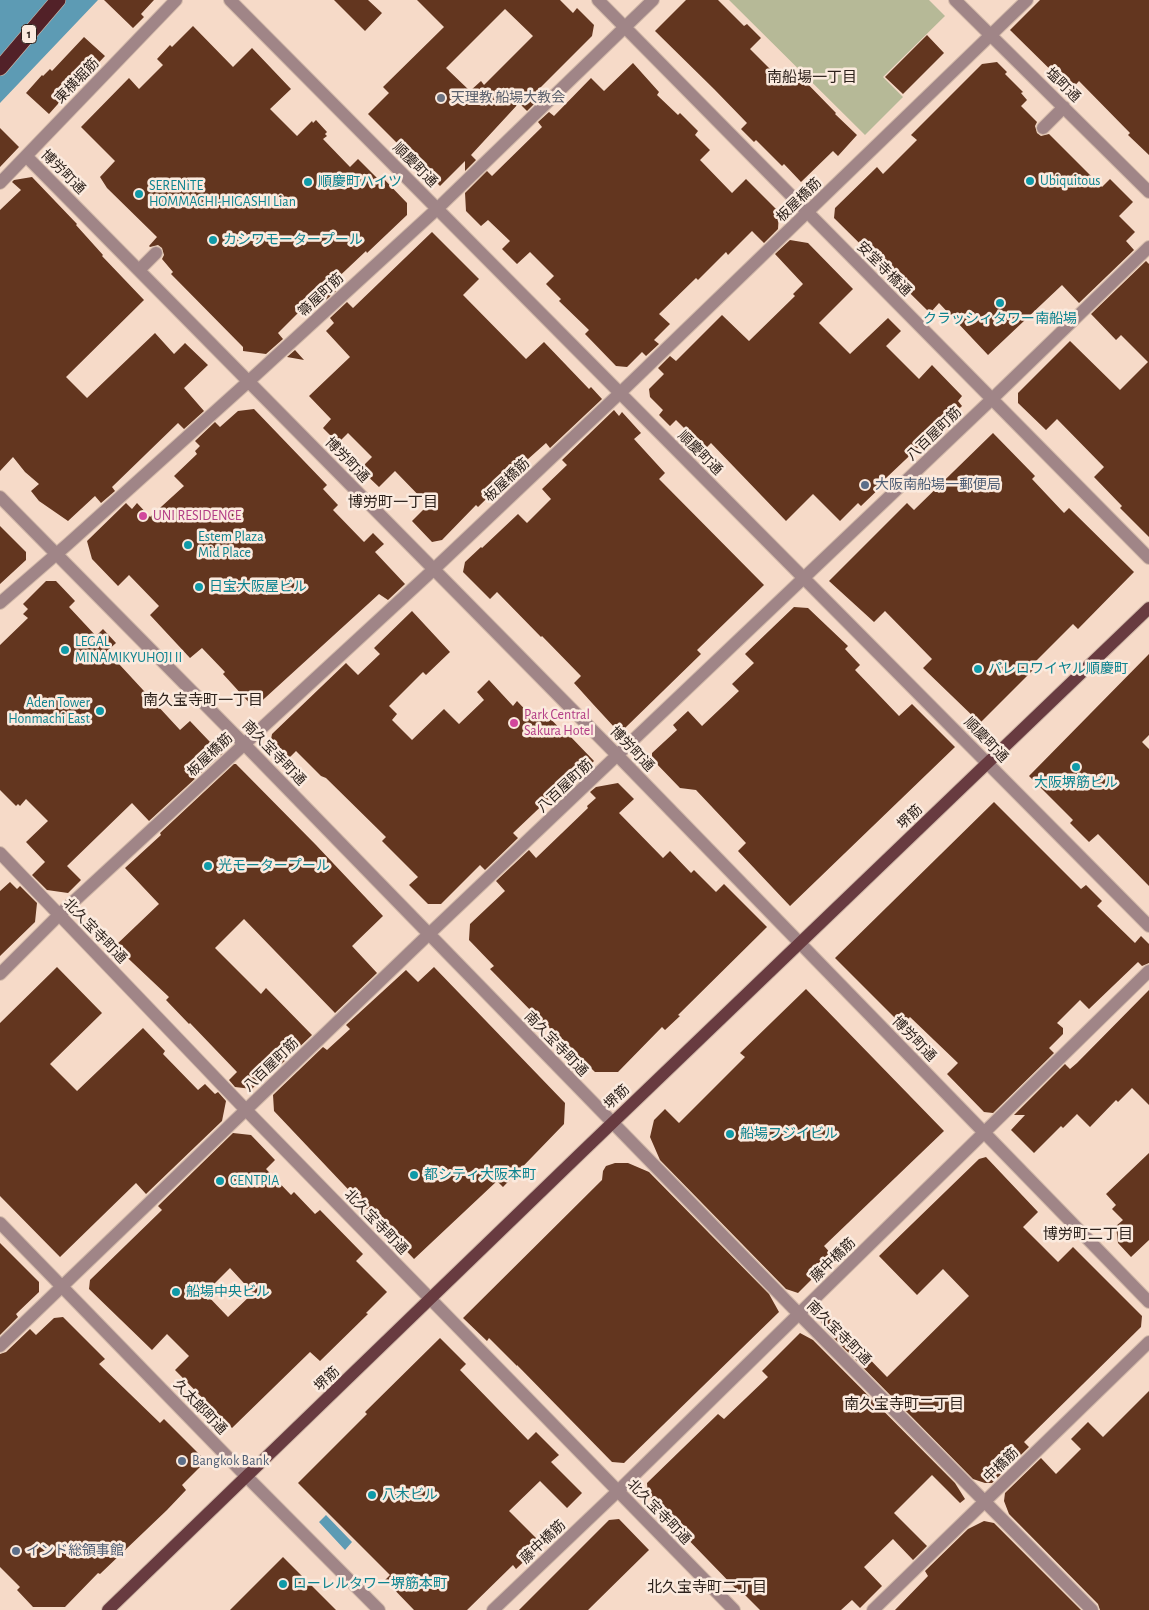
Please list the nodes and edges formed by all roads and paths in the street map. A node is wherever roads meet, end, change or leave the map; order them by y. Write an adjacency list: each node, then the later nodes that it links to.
1 (51, 0): 11 (highway, 1)
2 (58, 0): 12 (highway, 1)
3 (176, 0): 15 (street, 東横堀筋)
4 (230, 0): 18 (street, 順慶町通)
5 (598, 0): 9 (street, 安堂寺橋通)
6 (653, 0): 9 (street, 箒屋町筋)
7 (955, 0): 10 (street, 塩町通)
8 (1027, 0): 10 (street, 板屋橋筋)
9 (626, 27): 18 (street, 箒屋町筋); 19 (street, 安堂寺橋通)
10 (991, 36): 13 (street, 塩町通); 19 (street, 板屋橋筋)
11 (0, 52)
12 (0, 68)
13 (1064, 107): 14 (street); 17 (street, 塩町通)
14 (1043, 128)
15 (26, 156): 16 (street, 東横堀筋); 22 (street, 博労町通)
16 (0, 183)
17 (1149, 192)
18 (438, 208): 23 (street, 箒屋町筋); 24 (street, 順慶町通)
19 (808, 213): 24 (street, 板屋橋筋); 25 (street, 安堂寺橋通)
20 (1149, 247): 25 (street, 八百屋町筋)
21 (156, 253): 22 (street)
22 (139, 270): 23 (street, 博労町通)
23 (249, 381): 27 (street, 箒屋町筋); 29 (street, 博労町通)
24 (620, 393): 29 (street, 板屋橋筋); 30 (street, 順慶町通)
25 (992, 399): 28 (street, 安堂寺橋通); 30 (street, 八百屋町筋)
26 (0, 497): 27 (street, 南久宝寺町通)
27 (57, 553): 31 (street, 箒屋町筋); 33 (street, 南久宝寺町通)
28 (1149, 558)
29 (434, 570): 33 (street, 板屋橋筋); 34 (street, 博労町通)
30 (804, 579): 34 (street, 八百屋町筋); 35 (street, 順慶町通)
31 (0, 603)
32 (1149, 608): 35 (main road, 堺筋)
33 (244, 744): 37 (street, 板屋橋筋); 39 (street, 南久宝寺町通)
34 (618, 756): 39 (street, 八百屋町筋); 40 (street, 博労町通)
35 (987, 763): 38 (street, 順慶町通); 40 (main road, 堺筋)
36 (0, 853): 37 (street, 北久宝寺町通)
37 (59, 914): 42 (street, 板屋橋筋); 43 (street, 北久宝寺町通)
38 (1149, 926)
39 (429, 934): 43 (street, 八百屋町筋); 44 (street, 南久宝寺町通)
40 (800, 943): 44 (main road, 堺筋); 45 (street, 博労町通)
41 (1149, 971): 45 (street, 藤中橋筋)
42 (0, 974)
43 (246, 1110): 47 (street, 八百屋町筋); 48 (street, 北久宝寺町通)
44 (612, 1123): 48 (main road, 堺筋); 50 (street, 南久宝寺町通)
45 (985, 1132): 49 (street, 博労町通); 50 (street, 藤中橋筋)
46 (0, 1223): 47 (street, 久太郎町通)
47 (62, 1286): 52 (street, 八百屋町筋); 53 (street, 久太郎町通)
48 (431, 1300): 53 (main road, 堺筋); 54 (street, 北久宝寺町通)
49 (1149, 1302)
50 (799, 1314): 54 (street, 藤中橋筋); 55 (street, 南久宝寺町通)
51 (1149, 1342): 55 (street, 中橋筋)
52 (0, 1346)
53 (247, 1477): 56 (main road, 堺筋); 57 (street, 久太郎町通)
54 (618, 1491): 58 (street, 藤中橋筋); 59 (street, 北久宝寺町通)
55 (985, 1501): 60 (street, 中橋筋); 61 (street, 南久宝寺町通)
56 (108, 1610)
57 (379, 1610)
58 (493, 1610)
59 (734, 1610)
60 (873, 1610)
61 (1092, 1610)

